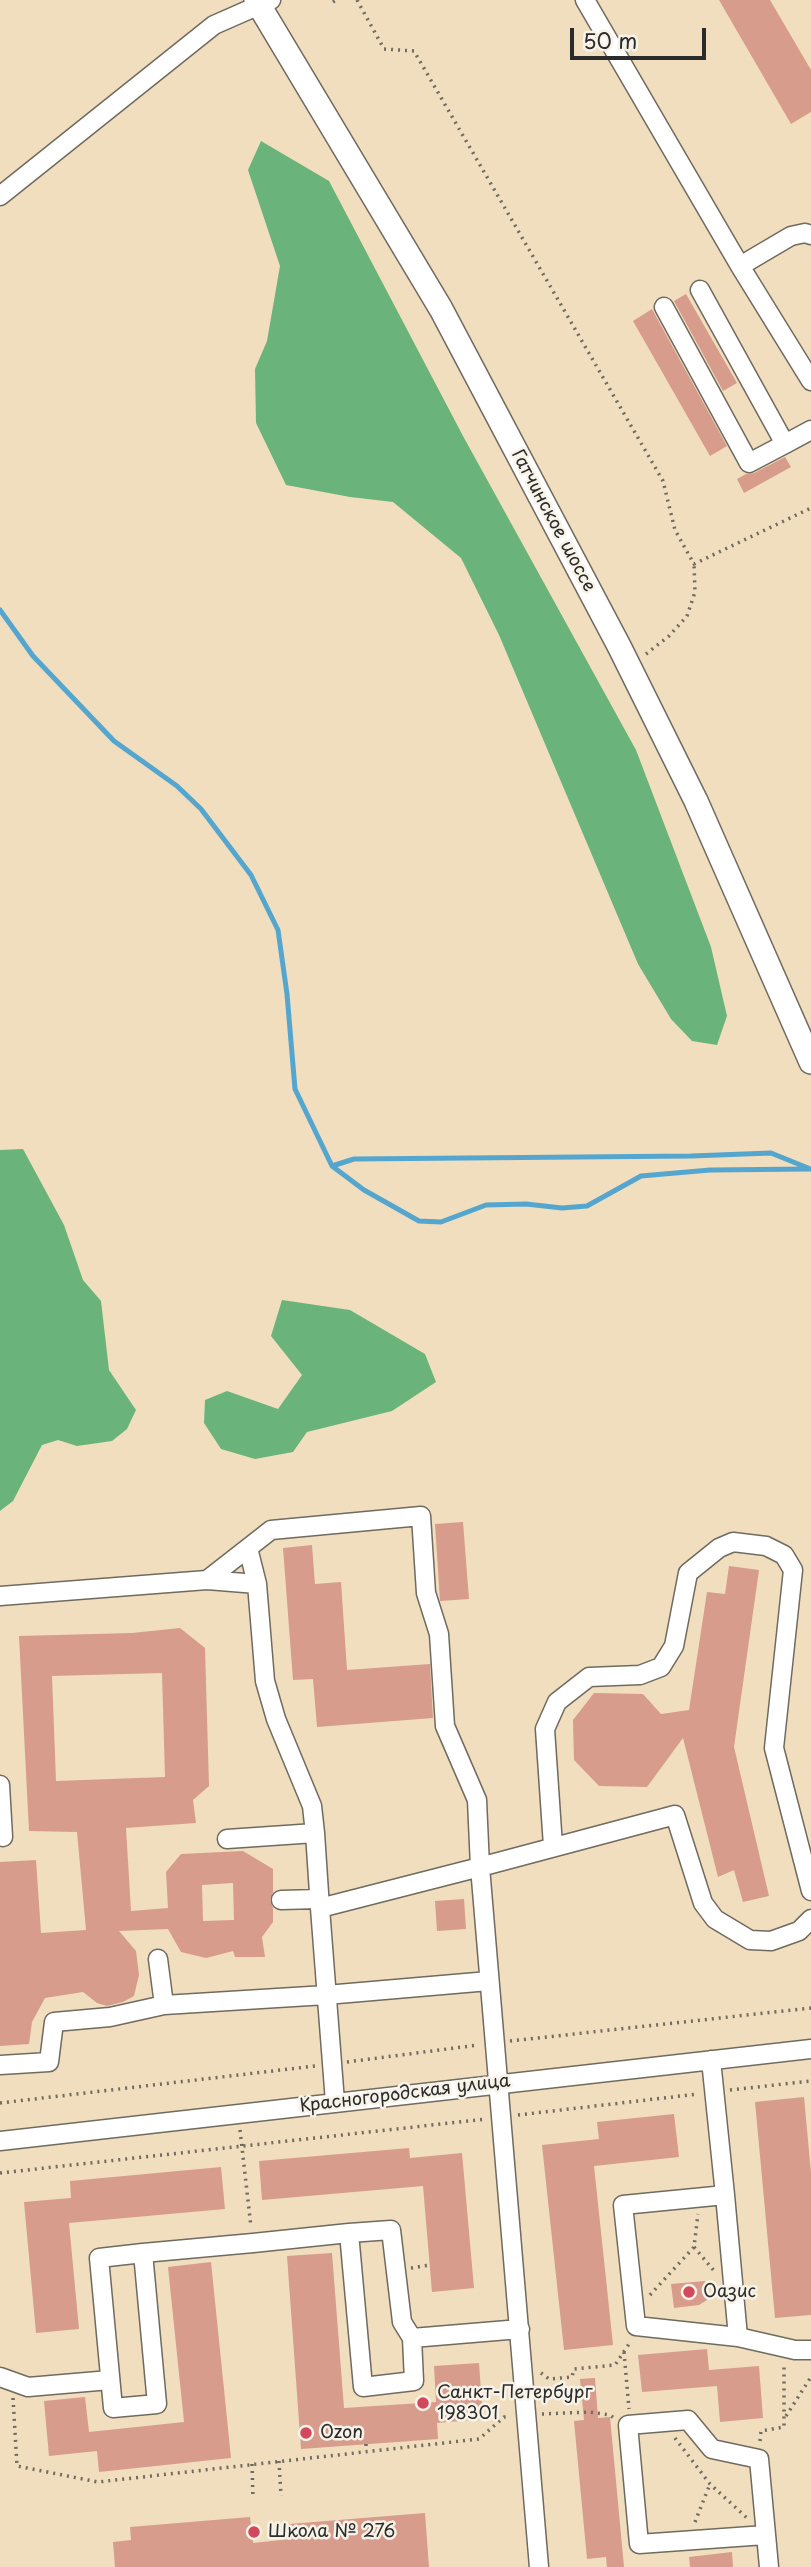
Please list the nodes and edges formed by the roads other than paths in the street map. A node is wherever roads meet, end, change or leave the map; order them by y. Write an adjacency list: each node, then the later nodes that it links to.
1 (585, 0): 5 (street)
2 (263, 2): 3 (street); 11 (main road, Гатчинское шоссе)
3 (0, 196)
4 (811, 235): 5 (street)
5 (740, 266): 8 (street)
6 (700, 290): 10 (street)
7 (664, 307): 10 (street)
8 (811, 381)
9 (811, 430): 10 (street)
10 (785, 444)
11 (811, 1062)
12 (248, 1548): 13 (street); 14 (street); 21 (street)
13 (206, 1580): 14 (street); 15 (street)
14 (257, 1584): 17 (street)
15 (0, 1595)
16 (0, 1785): 18 (street)
17 (315, 1833): 19 (street); 24 (street)
18 (3, 1838)
19 (227, 1839)
20 (553, 1846): 21 (street); 22 (street); 25 (street)
21 (480, 1867): 24 (street); 27 (street)
22 (811, 1891)
23 (281, 1900): 24 (street)
24 (319, 1903): 28 (street)
25 (811, 1919)
26 (158, 1959): 29 (street)
27 (489, 1981): 28 (street); 33 (street)
28 (326, 1996): 29 (street); 34 (street)
29 (164, 2005): 32 (street)
30 (811, 2049): 31 (street, Красногородская улица)
31 (711, 2060): 33 (street, Красногородская улица); 36 (street)
32 (0, 2065)
33 (499, 2084): 34 (street, Красногородская улица); 39 (street)
34 (335, 2102): 35 (street, Красногородская улица)
35 (0, 2141)
36 (726, 2195): 40 (street); 40 (street)
37 (349, 2233): 38 (street); 41 (street); 41 (street)
38 (144, 2253): 44 (street); 44 (street)
39 (520, 2329): 41 (street); 46 (street)
40 (738, 2337): 42 (street)
41 (412, 2339)
42 (811, 2350)
43 (0, 2377): 44 (street)
44 (110, 2380)
45 (765, 2535): 45 (street); 47 (street)
46 (540, 2567)
47 (769, 2567)

